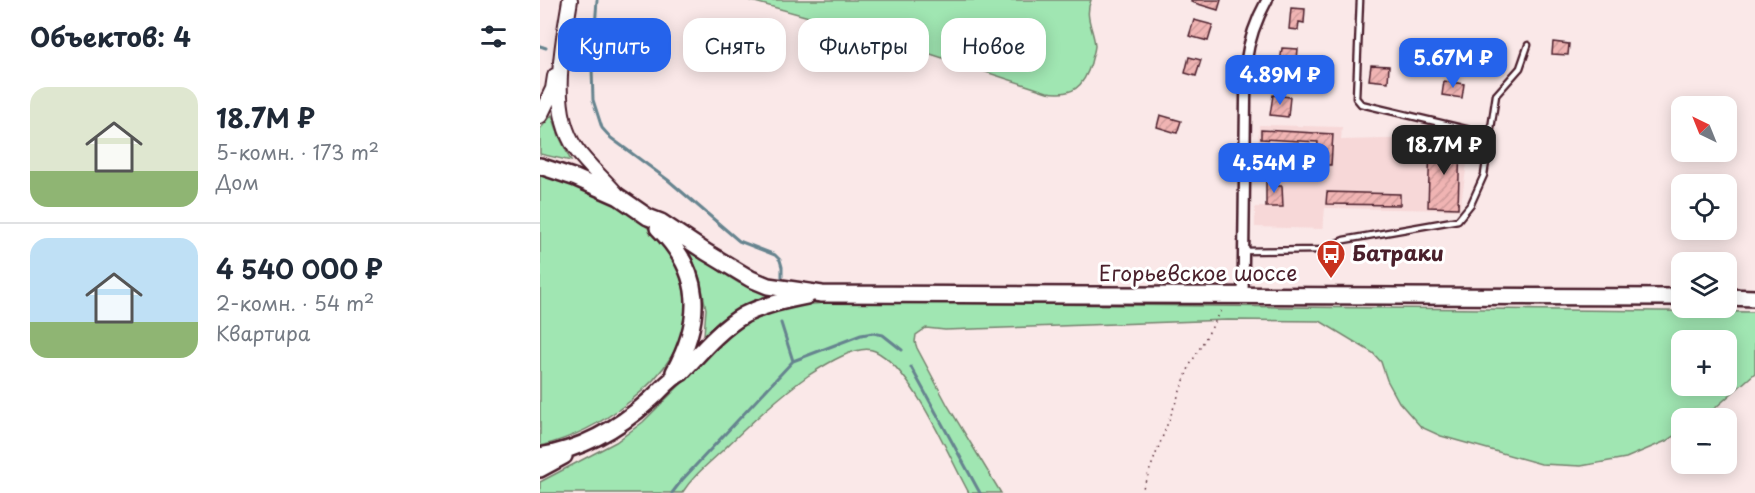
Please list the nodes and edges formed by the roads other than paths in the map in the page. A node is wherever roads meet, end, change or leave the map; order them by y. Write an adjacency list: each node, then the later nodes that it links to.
1 (570, 0): 4 (main road)
2 (1267, 0): 13 (street)
3 (1360, 0): 9 (lane)
4 (567, 18)
5 (1528, 45): 9 (lane)
6 (558, 66): 8 (main road)
7 (562, 72): 11 (main road)
8 (540, 116)
9 (1489, 149): 13 (lane)
10 (540, 166): 11 (main road, Егорьевское шоссе)
11 (619, 196): 12 (main road, Егорьевское шоссе)
12 (648, 217): 14 (main road, Егорьевское шоссе); 19 (main road)
13 (1244, 250): 15 (street)
14 (822, 294): 15 (main road, Егорьевское шоссе); 19 (main road, Егорьевское шоссе)
15 (1236, 296): 16 (main road, Егорьевское шоссе)
16 (1671, 297)
17 (1737, 297): 18 (main road)
18 (1755, 297)
19 (671, 378): 20 (main road, Егорьевское шоссе)
20 (577, 448): 21 (main road, Егорьевское шоссе); 22 (main road)
21 (540, 456)
22 (540, 469)

